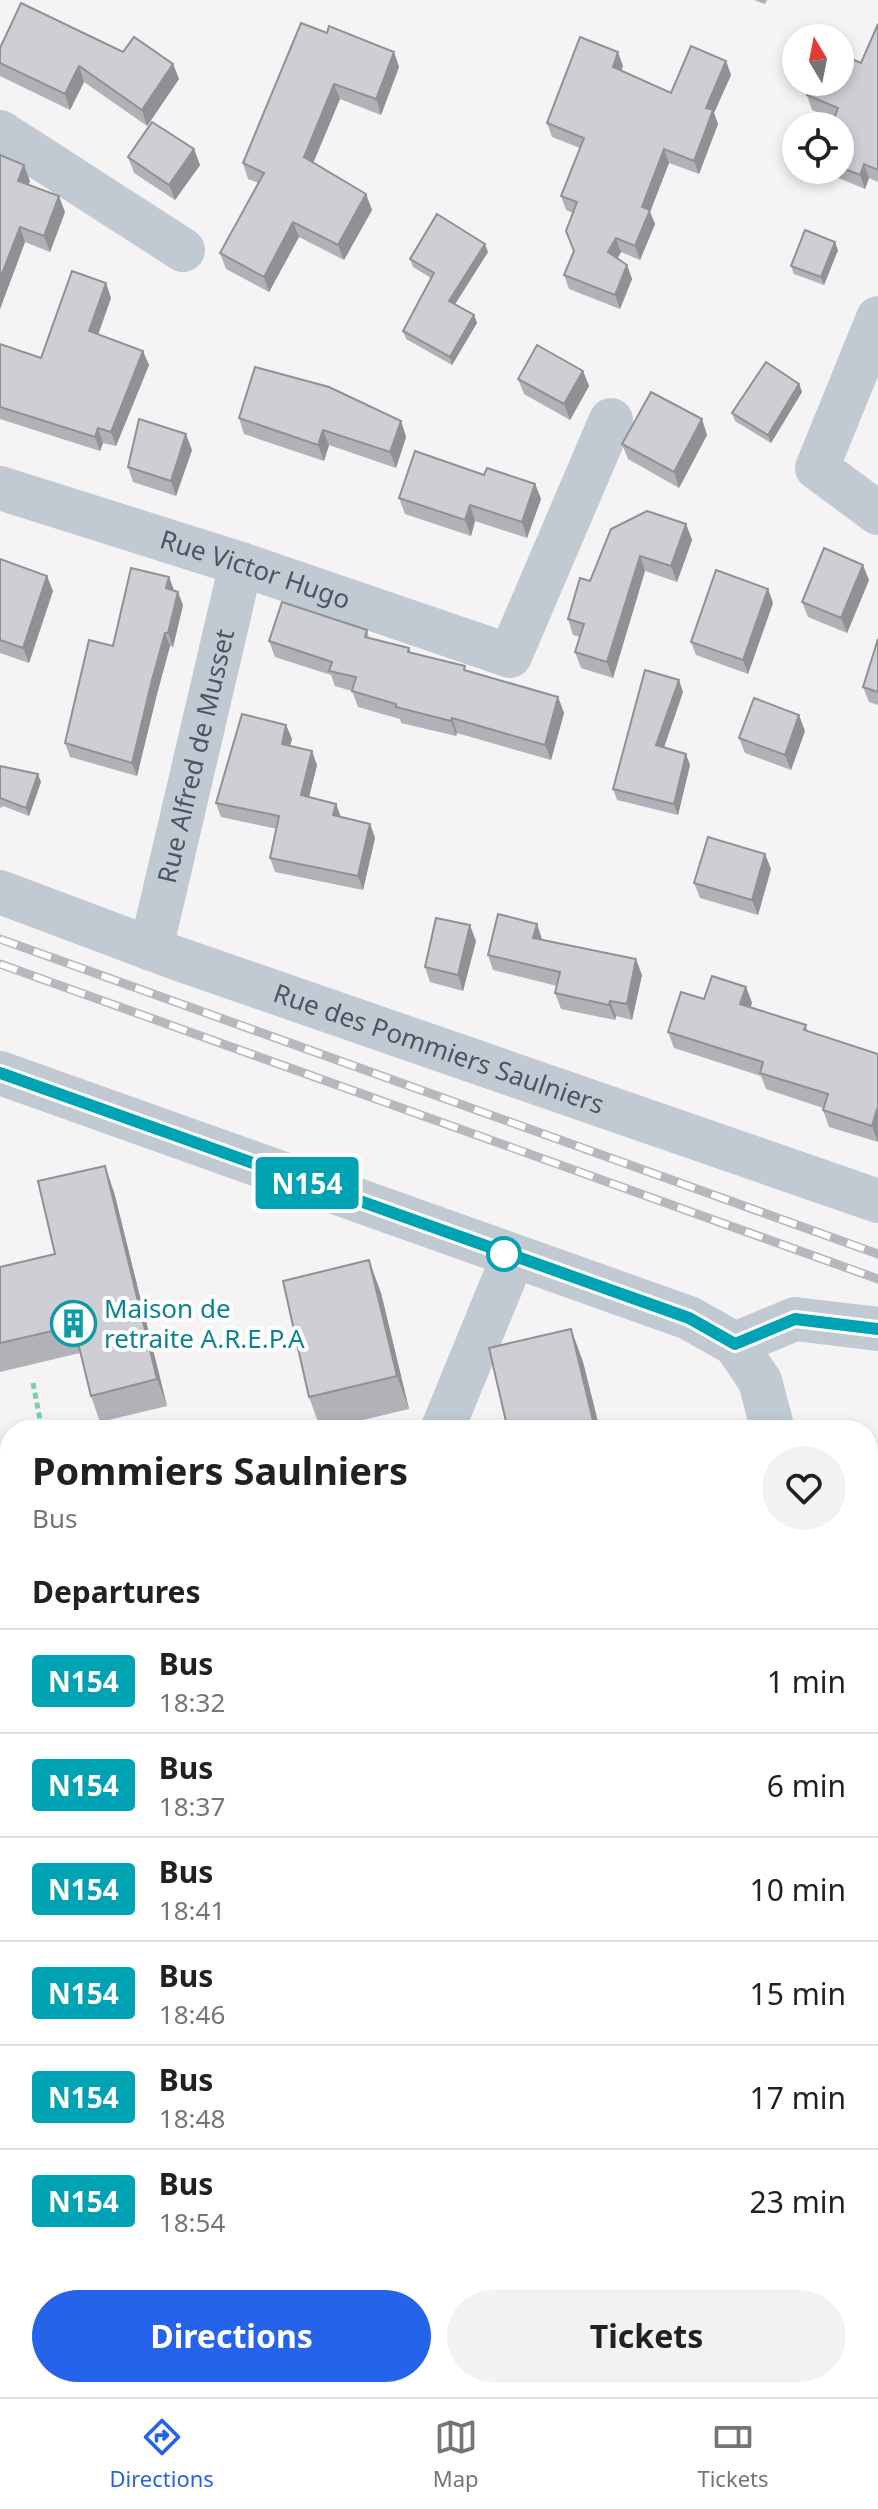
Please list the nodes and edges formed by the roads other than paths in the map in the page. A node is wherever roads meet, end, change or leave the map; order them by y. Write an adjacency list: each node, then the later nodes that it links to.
1 (0, 132): 2 (street)
2 (183, 250)
3 (878, 318): 6 (street)
4 (611, 420): 7 (street, Rue Victor Hugo)
5 (0, 488): 7 (street, Rue Victor Hugo)
6 (878, 513)
7 (241, 564): 9 (street, Rue Alfred de Musset)
8 (0, 892): 9 (street, Rue des Pommiers Saulniers)
9 (151, 949): 11 (street, Rue des Pommiers Saulniers)
10 (0, 1073): 12 (street)
11 (878, 1201)
12 (513, 1257): 14 (street); 15 (street)
13 (878, 1329): 14 (street)
14 (735, 1344): 16 (street)
15 (446, 1420)
16 (770, 1420)

